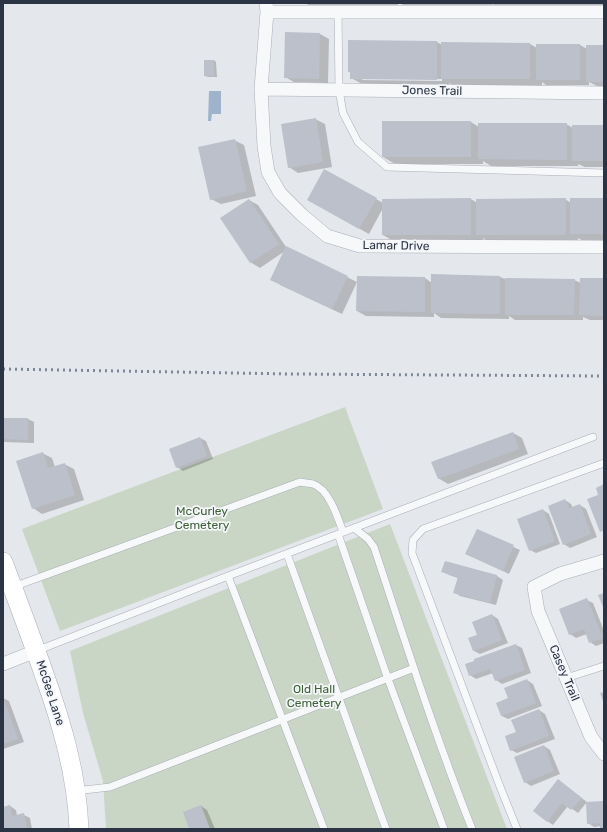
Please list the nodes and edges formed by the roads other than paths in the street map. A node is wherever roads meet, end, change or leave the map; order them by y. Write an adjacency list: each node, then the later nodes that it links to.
1 (266, 7): 2 (street); 4 (street, Lamar Drive)
2 (338, 11): 3 (street); 5 (lane)
3 (604, 12)
4 (261, 89): 5 (street, Jones Trail); 8 (street, Lamar Drive)
5 (339, 90): 6 (street, Jones Trail); 7 (lane)
6 (604, 93)
7 (604, 172)
8 (604, 247)
9 (593, 437): 11 (lane)
10 (604, 463): 33 (lane)
11 (354, 528): 12 (lane); 21 (lane)
12 (340, 533): 13 (lane); 17 (lane); 22 (lane)
13 (287, 554): 16 (lane); 24 (lane)
14 (604, 561): 23 (street, Casey Trail)
15 (3, 562): 17 (street, McGee Lane)
16 (228, 576): 18 (lane); 25 (lane)
17 (13, 587): 18 (street, McGee Lane)
18 (36, 651): 19 (street); 27 (street, McGee Lane)
19 (3, 664)
20 (604, 666): 23 (lane)
21 (414, 668): 22 (lane); 32 (lane)
22 (388, 678): 24 (lane); 31 (lane)
23 (566, 678): 26 (street, Casey Trail)
24 (338, 697): 25 (lane); 30 (lane)
25 (283, 719): 27 (lane); 29 (lane)
26 (604, 754)
27 (75, 791): 28 (street, McGee Lane)
28 (79, 829)
29 (324, 829)
30 (386, 829)
31 (444, 829)
32 (472, 829)
33 (517, 829)

